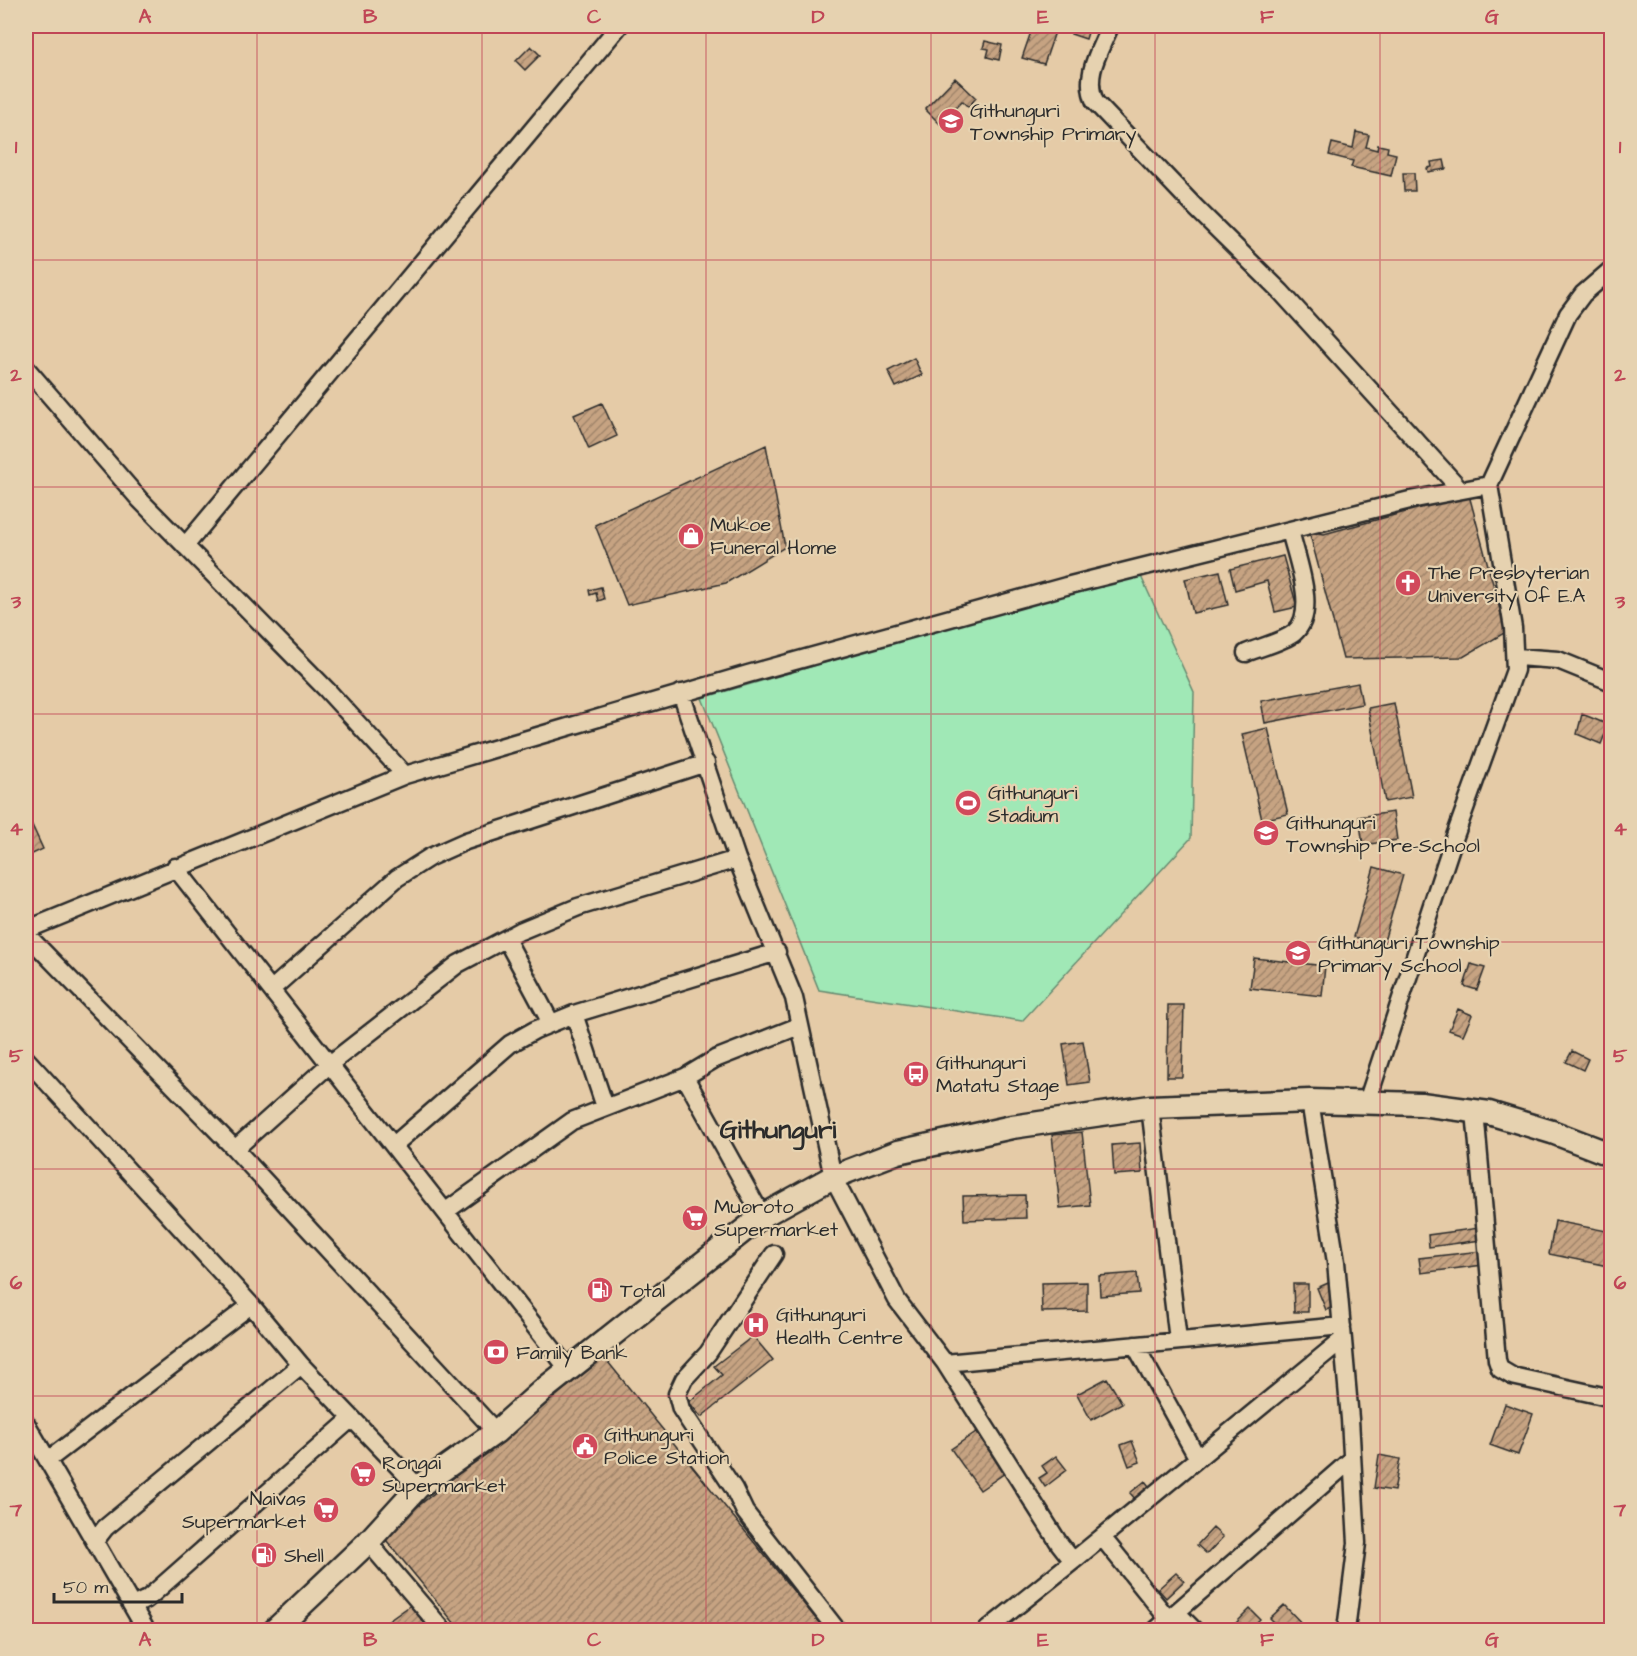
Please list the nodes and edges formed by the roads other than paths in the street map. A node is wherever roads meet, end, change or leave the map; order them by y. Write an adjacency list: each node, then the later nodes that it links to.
1 (619, 26): 8 (street)
2 (1110, 26): 6 (street)
3 (1611, 269): 5 (street)
4 (26, 368): 8 (street)
5 (1489, 485): 6 (street); 10 (street)
6 (1460, 489): 7 (street)
7 (1290, 530): 9 (street); 12 (street)
8 (185, 546): 14 (street)
9 (1246, 652)
10 (1516, 657): 11 (street); 28 (street)
11 (1611, 682)
12 (681, 693): 13 (street); 14 (street)
13 (706, 763): 15 (street); 20 (street)
14 (405, 775): 16 (street)
15 (737, 859): 18 (street); 19 (street)
16 (175, 867): 17 (street); 20 (street)
17 (26, 932): 33 (street)
18 (506, 939): 22 (street); 25 (street)
19 (777, 952): 21 (street); 23 (street)
20 (273, 988): 25 (street)
21 (574, 1014): 22 (street); 29 (street)
22 (551, 1023): 32 (street)
23 (799, 1026): 26 (street); 35 (street)
24 (26, 1059): 39 (street)
25 (331, 1063): 32 (street); 33 (street)
26 (685, 1077): 29 (street); 37 (street)
27 (1310, 1101): 28 (main road); 30 (main road); 40 (street)
28 (1367, 1102): 31 (main road)
29 (605, 1107): 36 (street)
30 (1150, 1107): 35 (main road); 41 (street)
31 (1475, 1111): 34 (main road); 46 (street)
32 (395, 1144): 36 (street)
33 (235, 1149): 49 (street)
34 (1611, 1155)
35 (832, 1177): 37 (main road); 43 (street)
36 (446, 1211): 45 (street)
37 (762, 1216): 45 (main road)
38 (774, 1254): 63 (street)
39 (251, 1305): 44 (street); 51 (street)
40 (1343, 1333): 41 (street); 50 (street); 52 (street)
41 (1178, 1340): 42 (street)
42 (1135, 1344): 43 (street); 50 (street)
43 (945, 1363): 57 (street)
44 (301, 1365): 47 (street); 55 (street)
45 (569, 1370): 49 (main road)
46 (1611, 1398)
47 (351, 1419): 53 (street); 58 (street)
48 (26, 1423): 51 (street)
49 (496, 1432): 53 (main road)
50 (1197, 1457): 54 (street)
51 (48, 1460): 55 (street)
52 (1351, 1460): 59 (street); 66 (street)
53 (418, 1487): 56 (main road)
54 (1102, 1537): 57 (street); 59 (street)
55 (95, 1541): 58 (street)
56 (368, 1542): 61 (main road); 62 (street)
57 (1073, 1561): 64 (street)
58 (133, 1606): 60 (street)
59 (1167, 1621): 65 (street)
60 (147, 1630)
61 (275, 1630)
62 (443, 1630)
63 (837, 1630)
64 (987, 1630)
65 (1194, 1630)
66 (1346, 1630)

